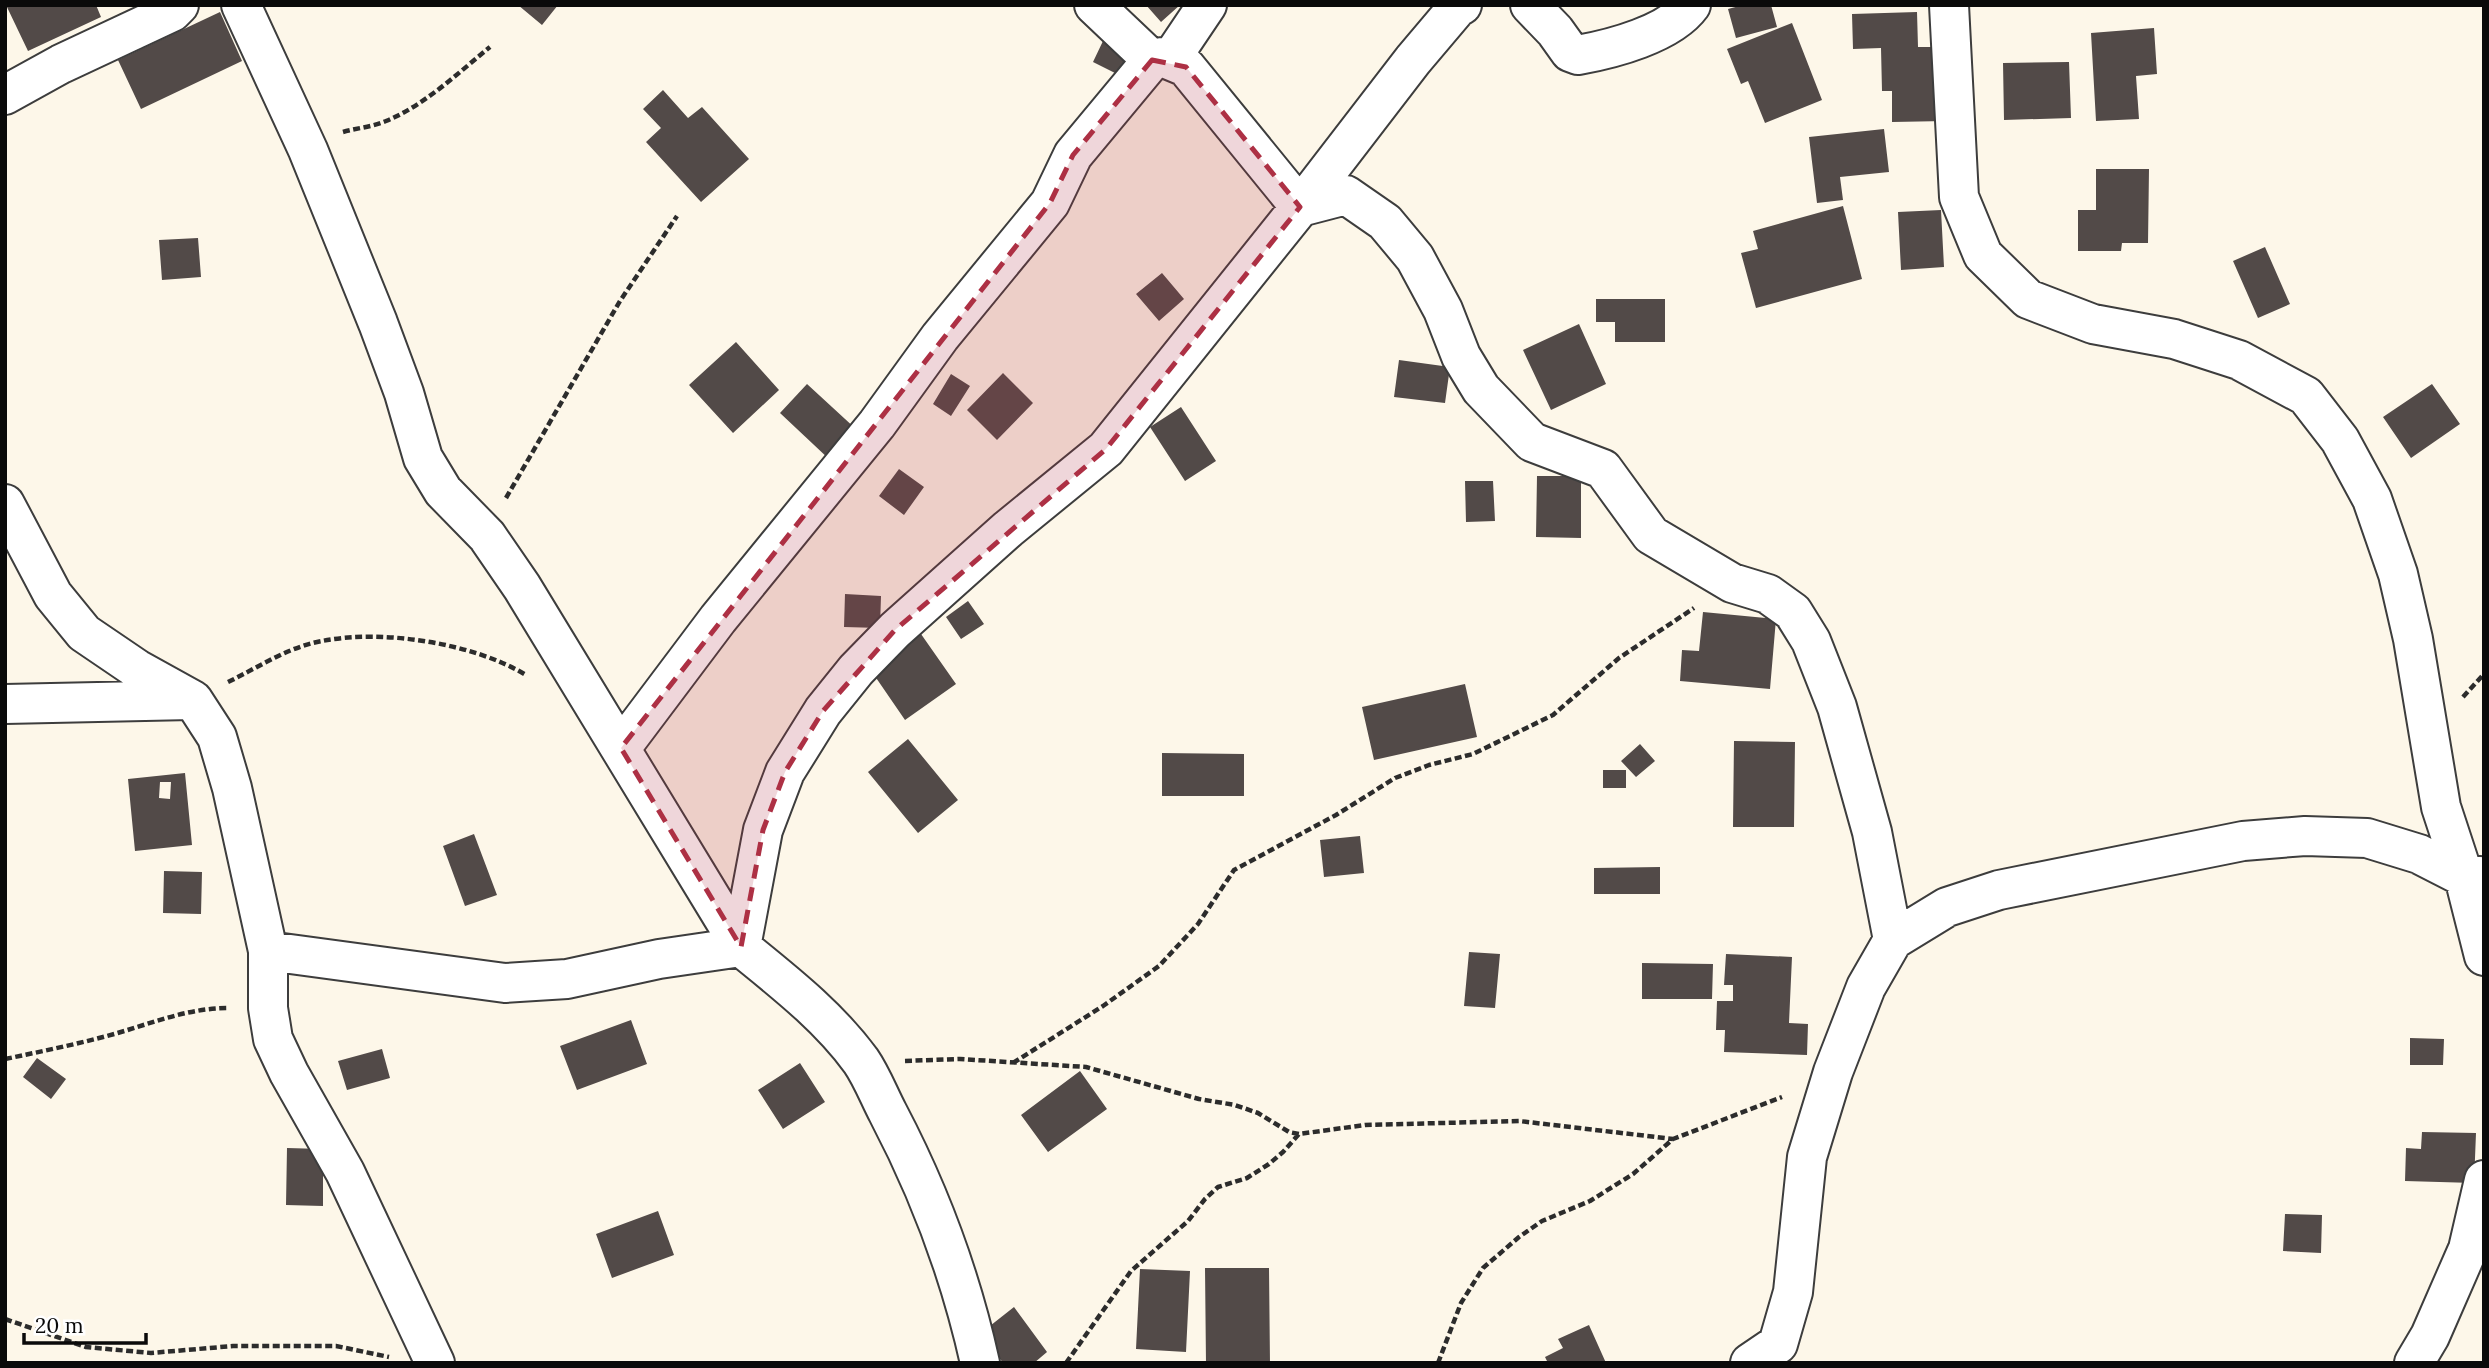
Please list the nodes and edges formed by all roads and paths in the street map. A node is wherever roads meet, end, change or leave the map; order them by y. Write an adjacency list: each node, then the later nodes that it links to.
1 (179, 5): 11 (street)
2 (241, 5): 12 (street)
3 (1094, 5): 10 (street)
4 (1207, 5): 10 (street)
5 (1462, 5): 13 (street)
6 (1530, 5): 7 (street)
7 (1691, 5)
8 (1949, 5): 22 (street)
9 (489, 47): 12 (path)
10 (1161, 60): 13 (street); 21 (street)
11 (5, 94)
12 (308, 150): 16 (street)
13 (1300, 206): 17 (street); 24 (street)
14 (677, 216): 16 (path)
15 (5, 504): 19 (street)
16 (487, 536): 21 (street)
17 (1732, 583): 23 (street); 30 (path)
18 (537, 682): 19 (path)
19 (193, 700): 20 (street); 25 (street)
20 (5, 704)
21 (621, 748): 24 (street)
22 (2474, 876): 23 (street); 26 (street)
23 (1893, 940): 31 (street)
24 (741, 947): 25 (street); 29 (street)
25 (268, 951): 27 (street)
26 (2484, 956)
27 (268, 1008): 28 (path); 37 (street)
28 (5, 1059)
29 (863, 1063): 30 (path); 38 (street)
30 (1013, 1063): 32 (path)
31 (1833, 1072): 33 (path); 36 (street)
32 (1298, 1134): 33 (path); 39 (path)
33 (1673, 1139): 40 (path)
34 (2484, 1180): 41 (street)
35 (5, 1319): 37 (path)
36 (1772, 1357)
37 (435, 1362)
38 (980, 1363)
39 (1066, 1363)
40 (1438, 1363)
41 (2414, 1363)

